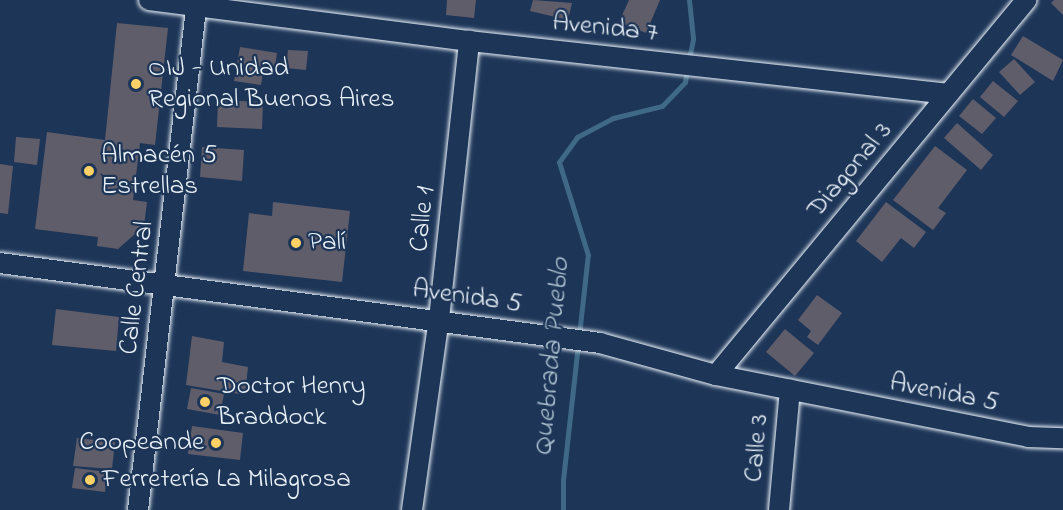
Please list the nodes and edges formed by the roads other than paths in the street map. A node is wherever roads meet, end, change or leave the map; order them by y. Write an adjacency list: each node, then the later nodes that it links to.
1 (149, 0): 3 (street, Avenida 7)
2 (1026, 0): 5 (street, Diagonal 3)
3 (197, 3): 4 (street, Avenida 7); 7 (street, Calle Central)
4 (469, 41): 5 (street, Avenida 7); 8 (street, Calle 1)
5 (948, 94): 9 (street, Diagonal 3)
6 (0, 263): 7 (street, Avenida 5)
7 (165, 284): 8 (street, Avenida 5); 12 (street, Calle Central)
8 (439, 319): 9 (street, Avenida 5); 13 (street, Calle 1)
9 (716, 375): 10 (street, Avenida 5)
10 (790, 390): 11 (street, Avenida 5); 14 (street, Calle 3)
11 (1063, 438)
12 (138, 510)
13 (412, 510)
14 (779, 510)

